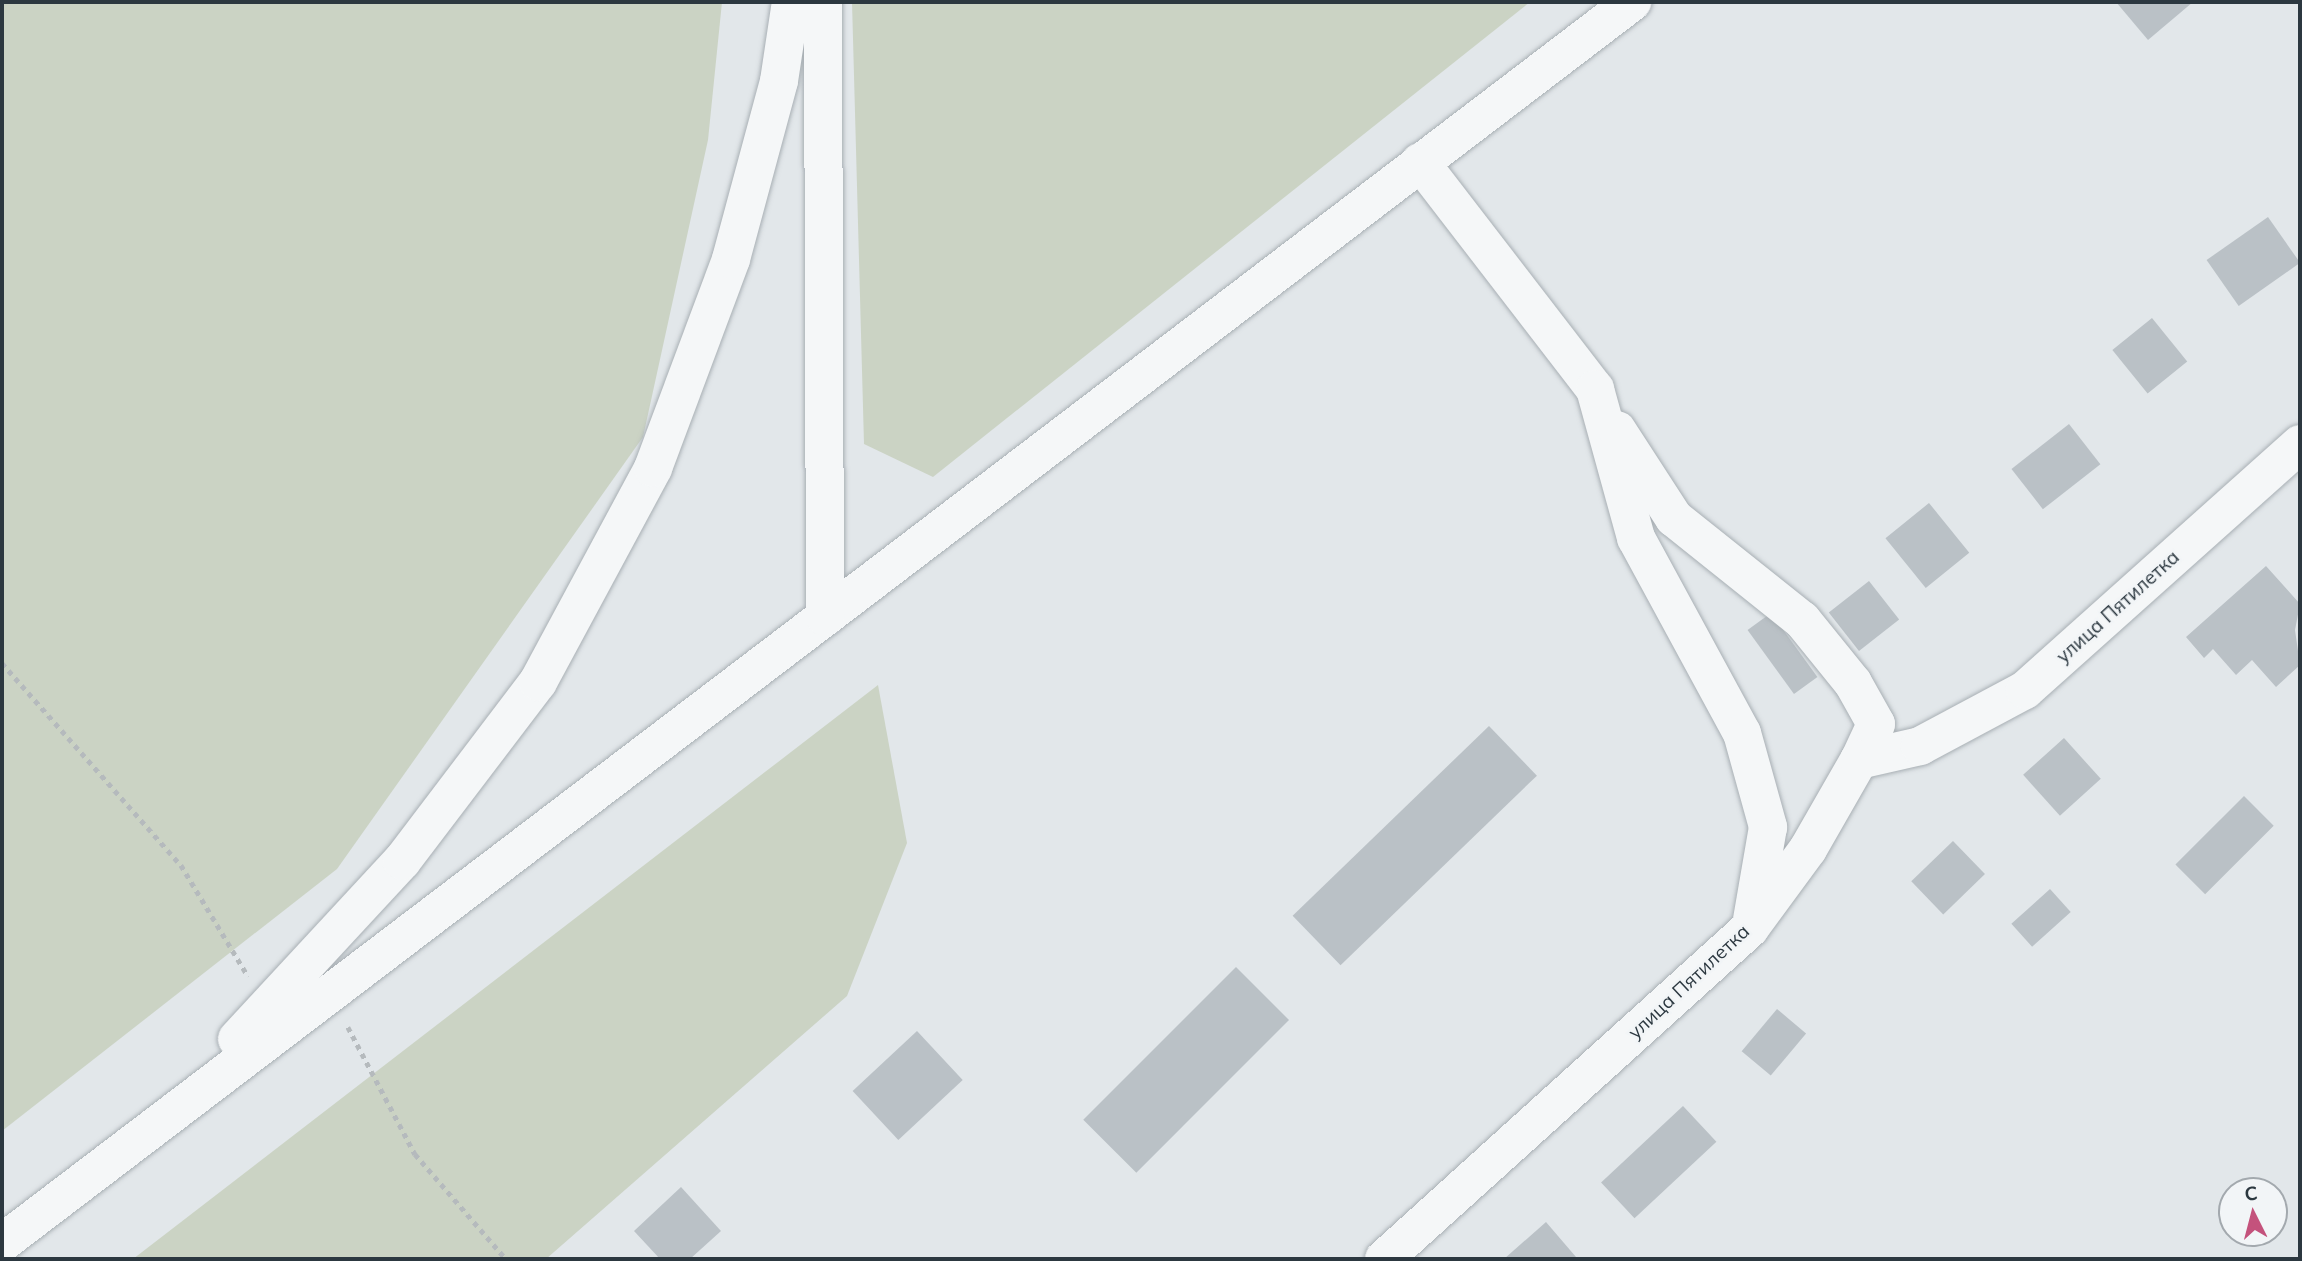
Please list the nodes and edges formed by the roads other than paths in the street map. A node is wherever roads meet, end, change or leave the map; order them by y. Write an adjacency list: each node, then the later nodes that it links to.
1 (791, 2): 10 (street)
2 (823, 2): 7 (street)
3 (1632, 2): 4 (street)
4 (1420, 162): 5 (street); 7 (street)
5 (1597, 398): 8 (street); 9 (street)
6 (2300, 444): 8 (street, улица Пятилетка)
7 (825, 617): 10 (street)
8 (1859, 760): 9 (street, улица Пятилетка)
9 (1750, 928): 12 (street, улица Пятилетка)
10 (117, 1154): 11 (street)
11 (2, 1243)
12 (1384, 1259)

